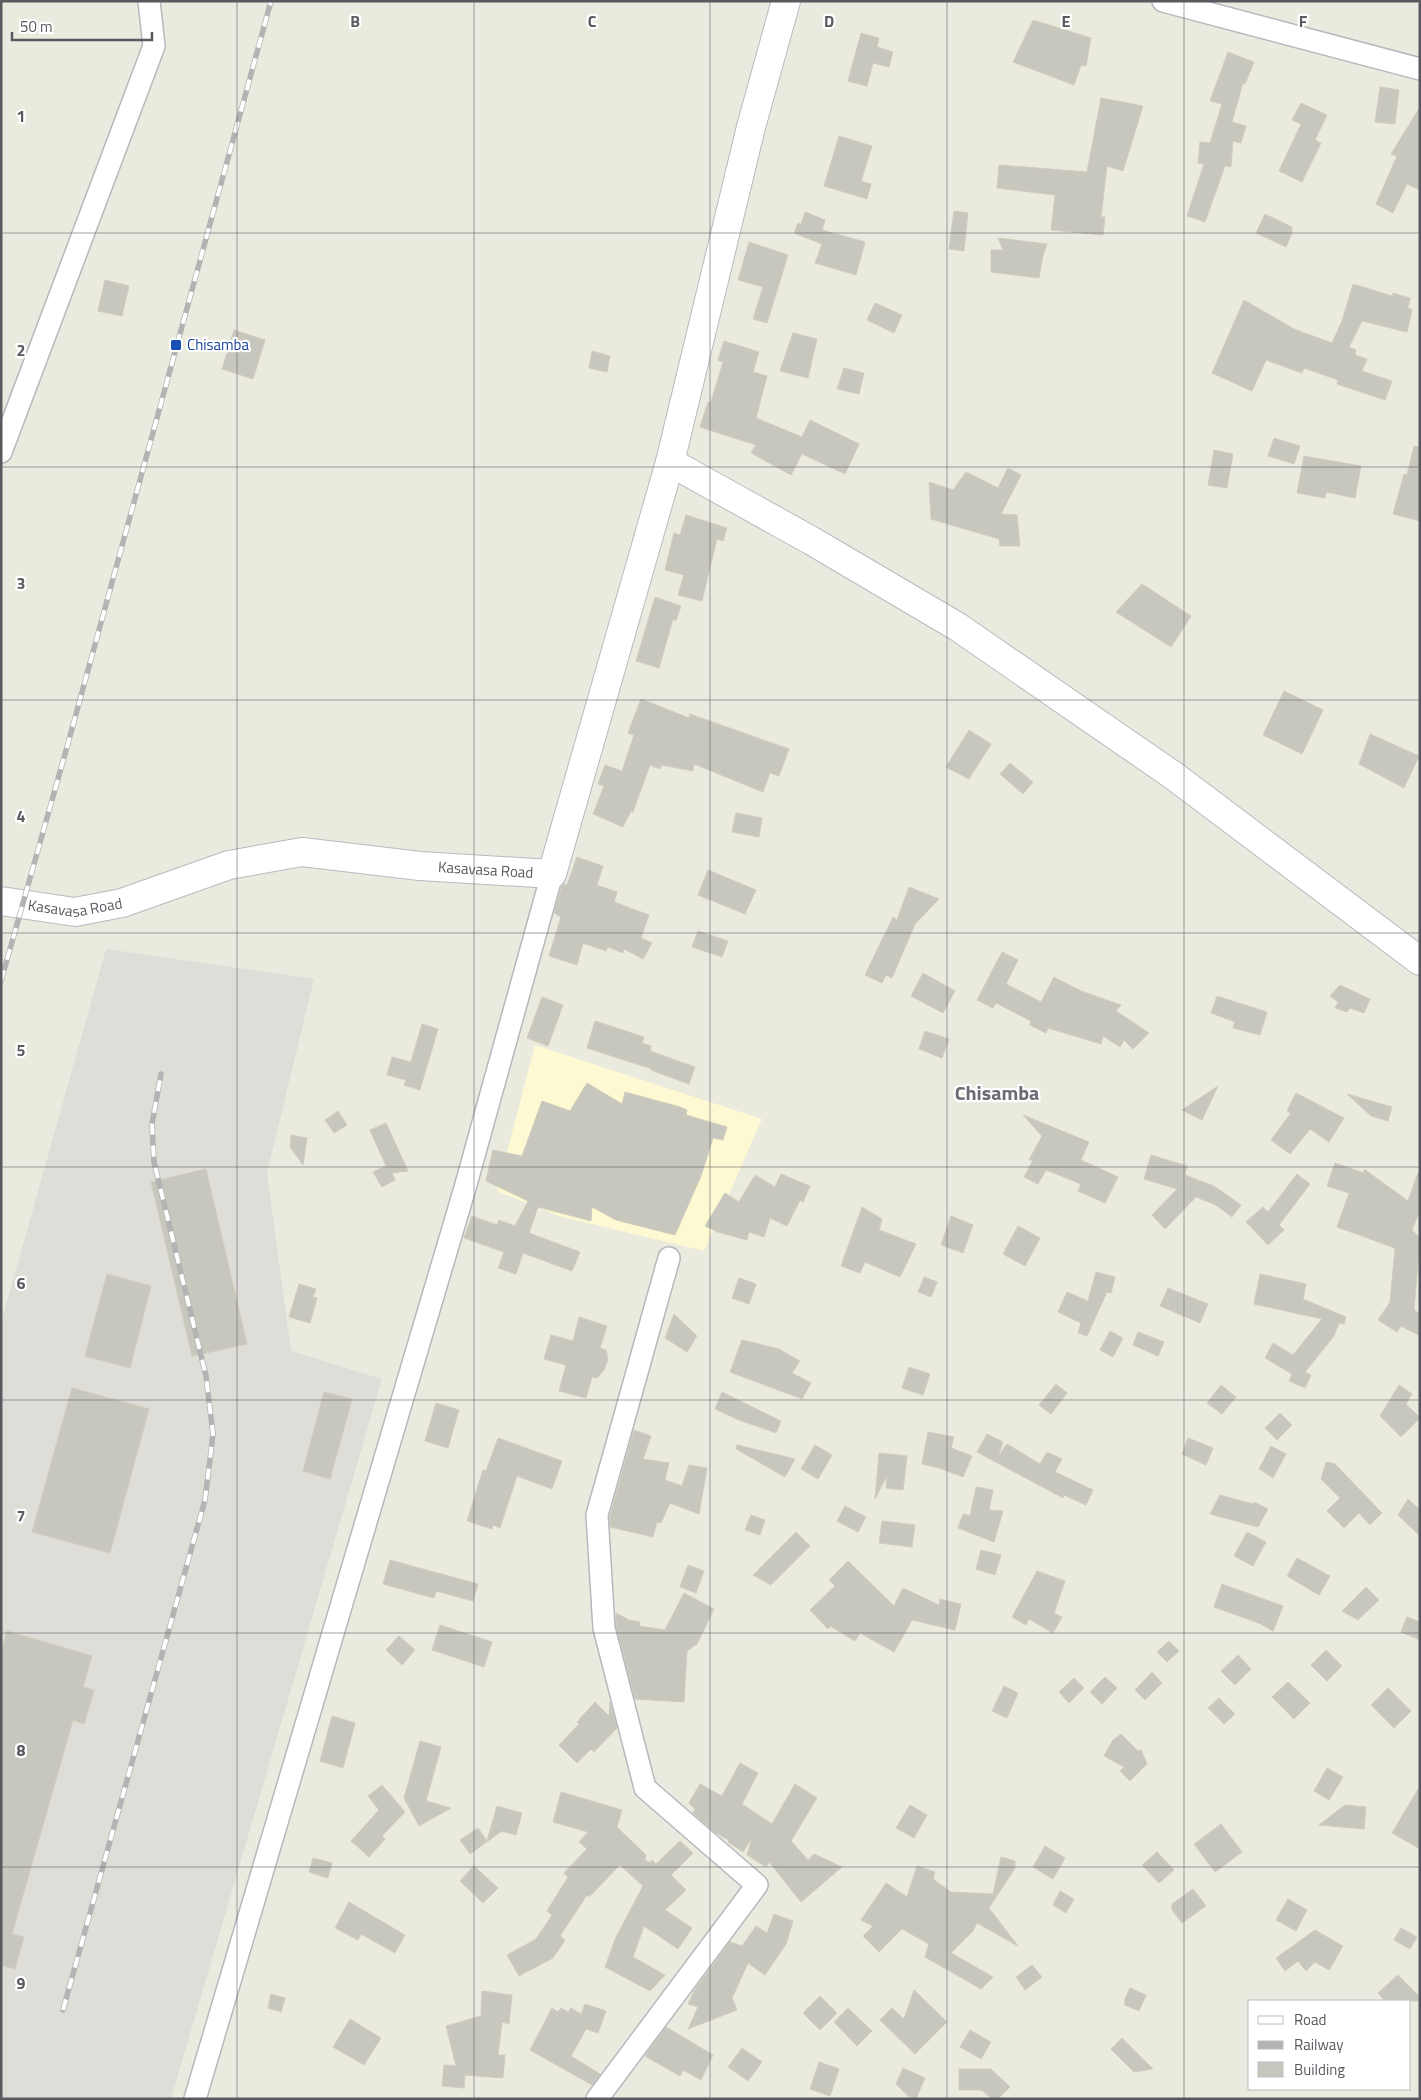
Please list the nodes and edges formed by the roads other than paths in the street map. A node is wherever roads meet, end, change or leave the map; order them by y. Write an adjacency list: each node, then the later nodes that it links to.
1 (148, 1): 5 (street)
2 (786, 1): 6 (main road, Kasavasa Road)
3 (1164, 1): 4 (street)
4 (1420, 69)
5 (1, 452)
6 (670, 462): 7 (main road, Kasavasa Road); 9 (main road)
7 (552, 874): 8 (main road, Kasavasa Road); 11 (street)
8 (1, 901)
9 (1418, 957)
10 (669, 1258): 12 (street)
11 (195, 2099)
12 (597, 2099)

